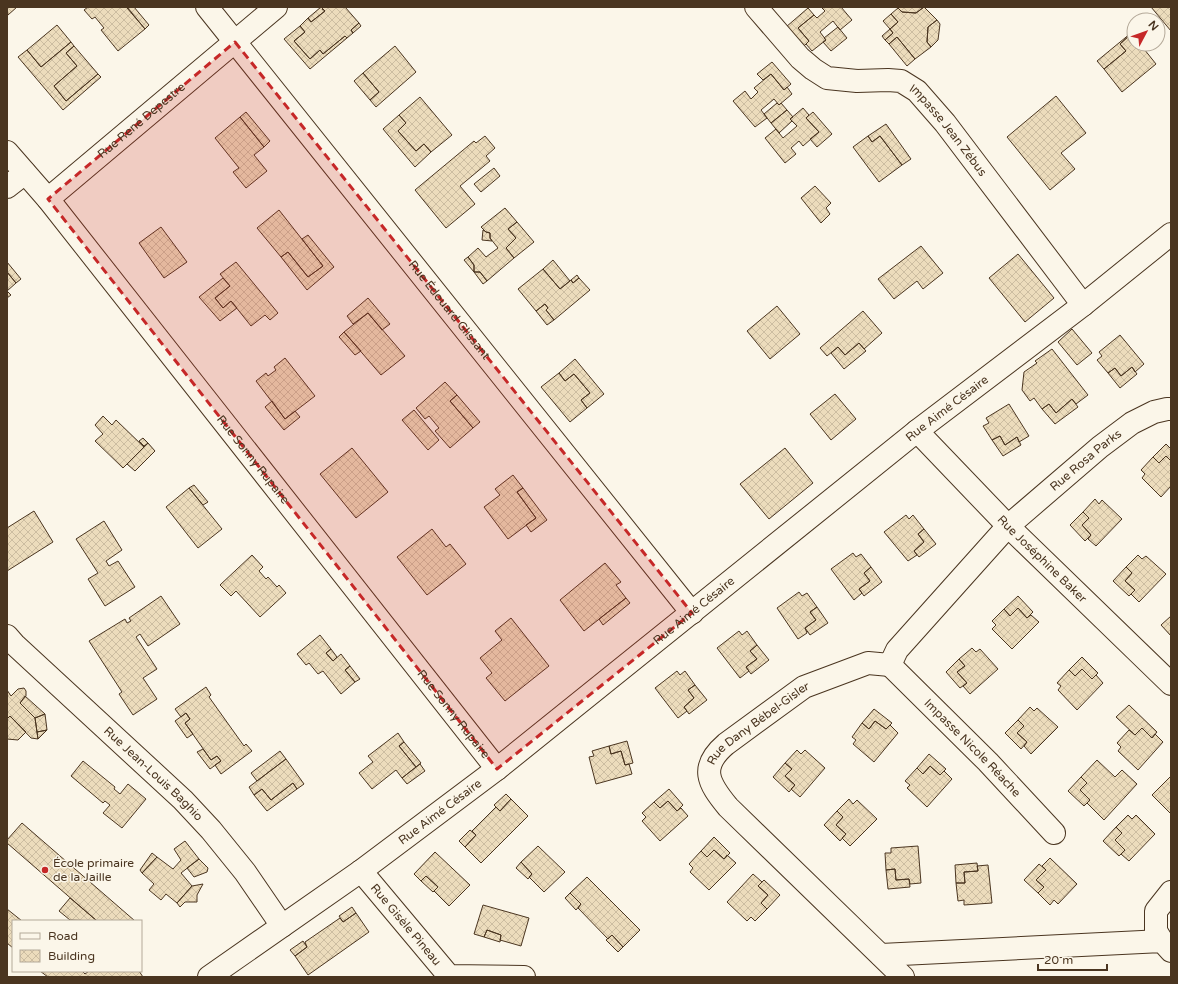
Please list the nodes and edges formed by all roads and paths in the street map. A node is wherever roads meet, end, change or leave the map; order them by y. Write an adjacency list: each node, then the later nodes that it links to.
1 (207, 7): 4 (street, Rue Édouard Glissant)
2 (276, 7): 4 (street, Rue René Depestre)
3 (756, 7): 10 (street, Impasse Jean Zébus)
4 (234, 42): 8 (street, Rue René Depestre); 14 (street, Rue Édouard Glissant)
5 (7, 152): 6 (street, Rue Sonny Rupaire)
6 (25, 173): 7 (street); 8 (street, Rue Sonny Rupaire)
7 (7, 187)
8 (48, 199): 18 (street, Rue Sonny Rupaire)
9 (1171, 234): 10 (street, Rue Aimé Césaire)
10 (1083, 305): 12 (street, Rue Aimé Césaire)
11 (1171, 409): 13 (street, Rue Rosa Parks)
12 (917, 431): 13 (street, Rue Joséphine Baker); 14 (street, Rue Aimé Césaire)
13 (1008, 526): 16 (street); 17 (street, Rue Joséphine Baker)
14 (692, 613): 18 (street, Rue Aimé Césaire)
15 (7, 636): 22 (street, Rue Jean-Louis Baghio)
16 (890, 665): 19 (street, Impasse Nicole Réache); 24 (street, Rue Dany Bébel-Gisler)
17 (1171, 684)
18 (497, 769): 20 (street, Rue Aimé Césaire)
19 (1054, 833)
20 (361, 871): 22 (street, Rue Aimé Césaire); 26 (street, Rue Gisèle Pineau)
21 (1171, 892): 23 (street)
22 (282, 926): 25 (street, Rue Aimé Césaire)
23 (1166, 946): 24 (street)
24 (881, 955): 28 (street, Rue Dany Bébel-Gisler)
25 (209, 977)
26 (445, 977): 27 (street, Rue Gisèle Pineau)
27 (524, 977)
28 (903, 977)

